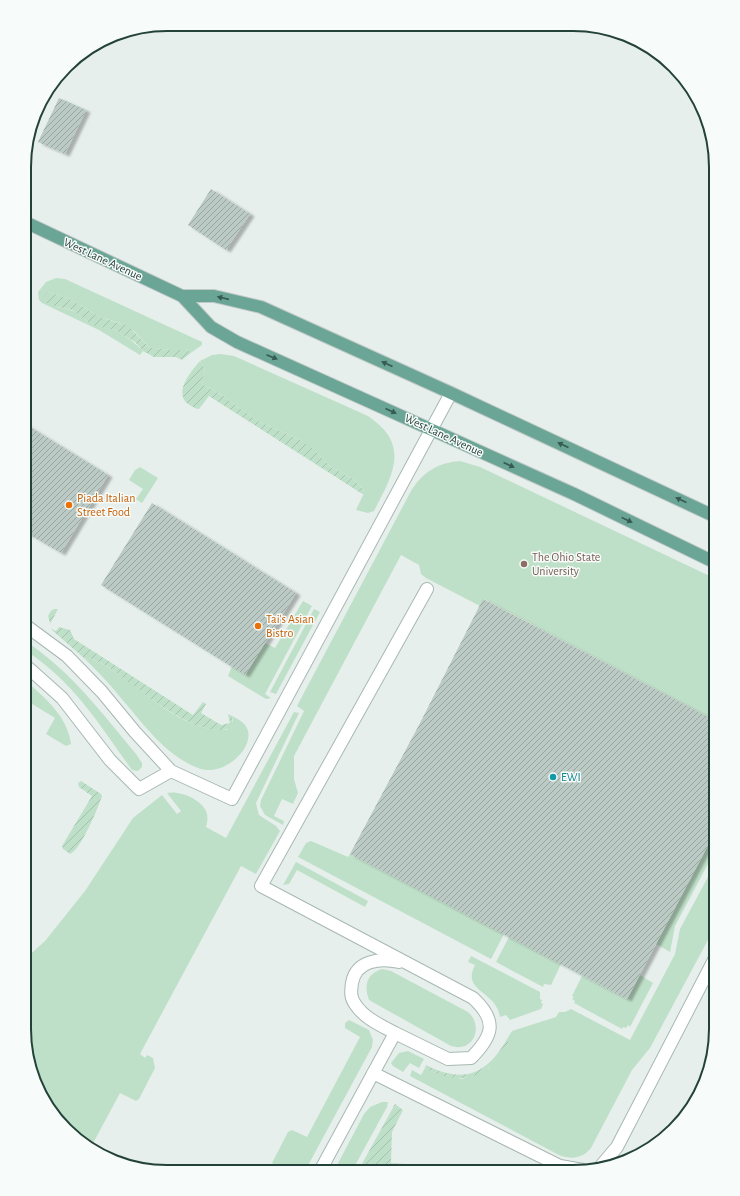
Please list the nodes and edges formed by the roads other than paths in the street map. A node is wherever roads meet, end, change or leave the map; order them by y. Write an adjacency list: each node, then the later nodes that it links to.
1 (31, 225): 2 (main road, West Lane Avenue)
2 (182, 296): 3 (main road, West Lane Avenue, one-way to 2); 4 (main road, West Lane Avenue, one-way to 4)
3 (451, 393): 4 (lane); 5 (main road, West Lane Avenue, one-way to 3)
4 (432, 430): 6 (main road, West Lane Avenue, one-way to 6); 10 (lane)
5 (709, 514)
6 (709, 560)
7 (427, 589): 11 (lane)
8 (31, 630): 10 (lane)
9 (31, 670): 10 (lane)
10 (172, 771)
11 (411, 965): 13 (lane); 13 (lane)
12 (709, 970): 15 (lane)
13 (395, 1032): 14 (lane)
14 (373, 1074): 16 (lane); 17 (lane)
15 (605, 1161)
16 (323, 1165)
17 (558, 1165)

